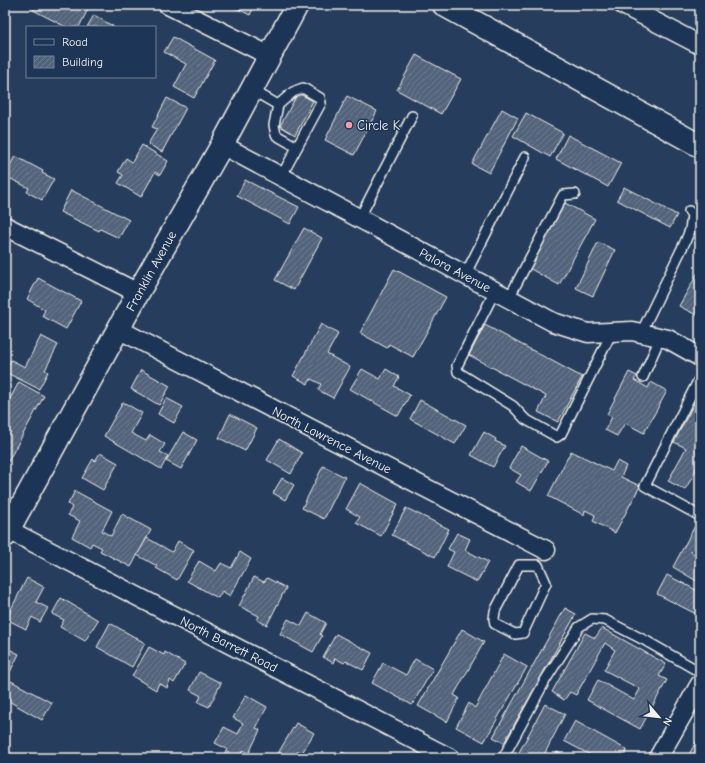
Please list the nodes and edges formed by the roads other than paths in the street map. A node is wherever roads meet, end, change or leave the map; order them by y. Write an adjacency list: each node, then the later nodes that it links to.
1 (168, 5): 6 (street)
2 (297, 5): 6 (main road, Franklin Avenue)
3 (444, 5): 11 (main road)
4 (631, 7): 5 (street)
5 (700, 45)
6 (270, 56): 7 (main road, Franklin Avenue)
7 (252, 90): 8 (lane); 10 (main road, Franklin Avenue)
8 (278, 105): 12 (lane); 12 (lane)
9 (412, 116): 17 (lane)
10 (222, 145): 14 (street, Palora Avenue); 20 (main road, Franklin Avenue)
11 (700, 146)
12 (297, 148): 14 (lane)
13 (525, 157): 19 (lane)
14 (281, 177): 17 (street, Palora Avenue)
15 (575, 194): 21 (lane)
16 (689, 211): 24 (lane)
17 (358, 219): 19 (street, Palora Avenue)
18 (5, 226): 20 (street)
19 (465, 275): 21 (street, Palora Avenue)
20 (138, 293): 22 (main road, Franklin Avenue)
21 (502, 295): 23 (street, Palora Avenue); 23 (lane)
22 (118, 329): 30 (main road, Franklin Avenue); 31 (street, North Lawrence Avenue)
23 (612, 332): 24 (street, Palora Avenue)
24 (641, 333): 25 (street, Palora Avenue)
25 (660, 338): 26 (street, Palora Avenue); 27 (lane)
26 (700, 357)
27 (644, 377)
28 (700, 377): 29 (lane)
29 (700, 516)
30 (6, 531): 34 (street, North Barrett Road)
31 (542, 558): 31 (lane)
32 (700, 672): 35 (lane)
33 (700, 684): 36 (street)
34 (450, 758)
35 (503, 758)
36 (658, 758)

